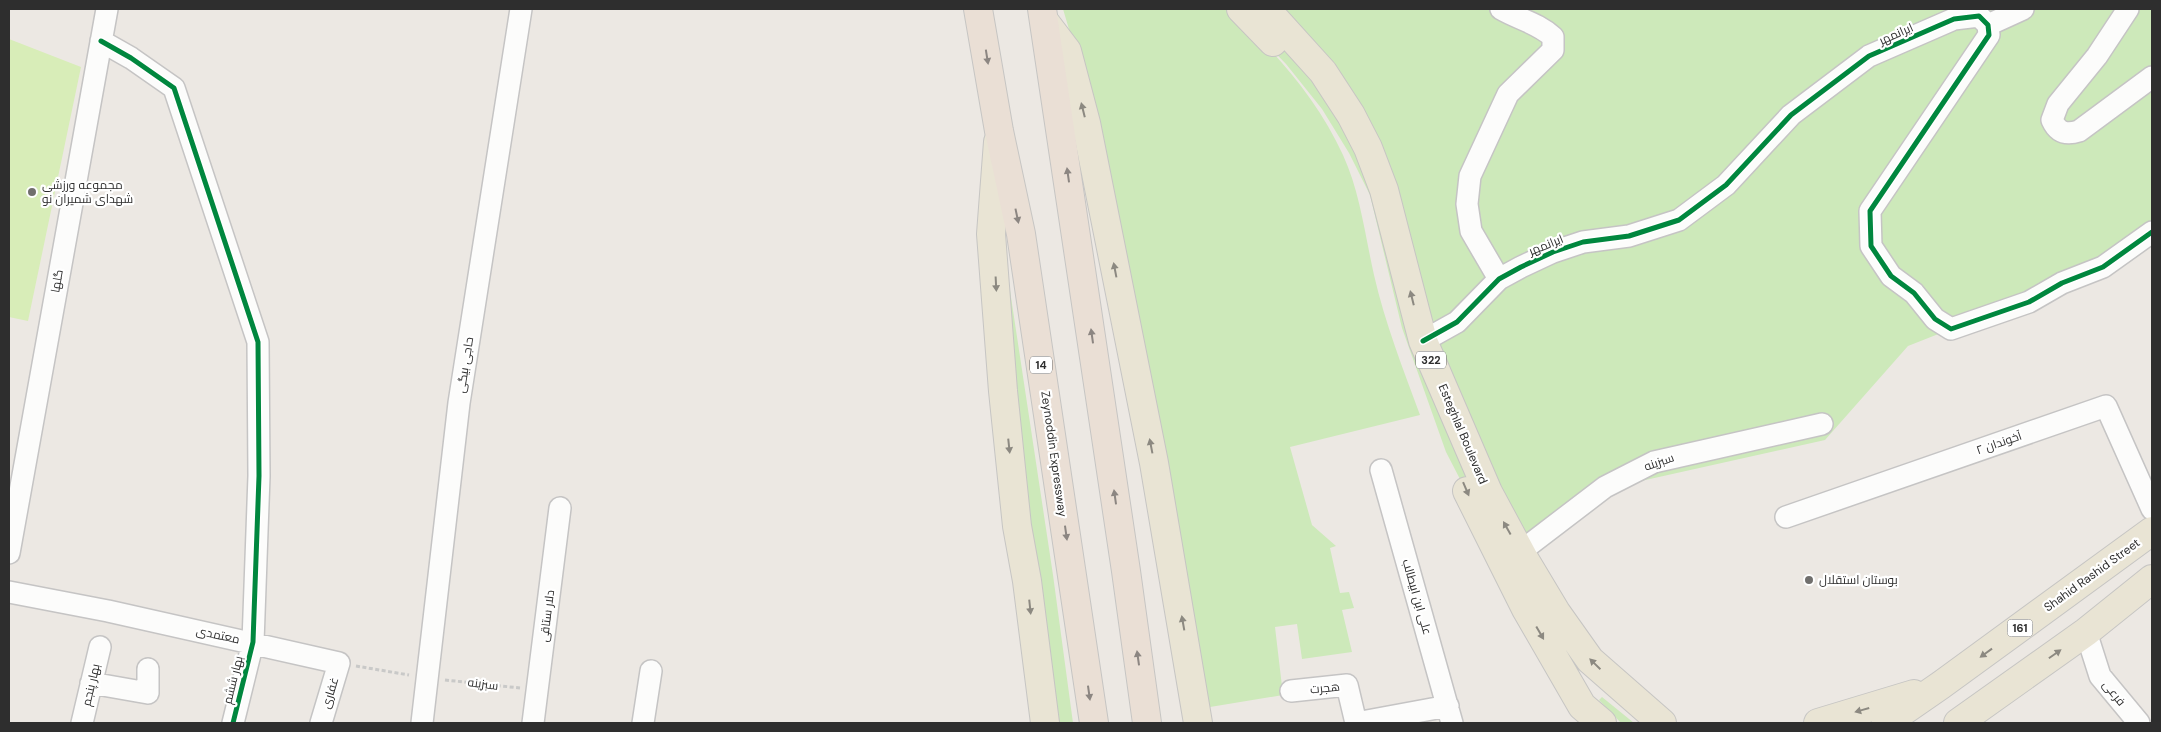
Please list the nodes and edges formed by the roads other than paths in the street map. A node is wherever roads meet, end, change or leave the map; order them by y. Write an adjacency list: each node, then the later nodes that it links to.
1 (107, 9): 11 (street, گلها)
2 (521, 9): 43 (street, حاجی بیگی)
3 (978, 9): 13 (highway, Zeynoddin Expressway / 14, one-way to 13)
4 (1241, 9): 38 (main road, Esteghlal Boulevard / 322, one-way to 38)
5 (1266, 9): 16 (main road, Esteghlal Boulevard / 322, one-way to 5)
6 (1501, 9): 15 (street)
7 (2022, 9): 10 (street)
8 (2128, 9): 12 (street)
9 (1044, 15): 48 (highway, one-way to 9); 49 (main road, one-way to 9)
10 (1988, 25): 14 (street); 15 (street, ایرانمهر)
11 (101, 41): 19 (street, گلها); 29 (street, بهار ششم)
12 (2152, 77)
13 (999, 131): 46 (main road, one-way to 46); 47 (highway, Zeynoddin Expressway / 14, one-way to 47)
14 (2152, 232)
15 (1499, 279): 16 (street, ایرانمهر)
16 (1422, 341): 24 (main road, Esteghlal Boulevard / 322, one-way to 16)
17 (1822, 424): 24 (street, سبزینه)
18 (1381, 470): 39 (street, علی ابن ابیطالب)
19 (13, 504): 25 (street, گلها)
20 (560, 508): 44 (street, دلار ستاقی)
21 (2152, 509): 22 (street, آخوندان ۲)
22 (1786, 517)
23 (2152, 531): 35 (main road, Shahid Rashid Street / 161, one-way to 35)
24 (1520, 552): 37 (main road, Esteghlal Boulevard / 322, one-way to 24)
25 (9, 553)
26 (2152, 579): 28 (main road)
27 (9, 592): 29 (street, معتمدی)
28 (2086, 632): 55 (main road, one-way to 28); 56 (street, فرعی)
29 (253, 642): 31 (street, معتمدی); 41 (street, بهار ششم)
30 (100, 647): 34 (street, بهار پنجم)
31 (339, 663): 42 (street, غفاری)
32 (148, 669): 34 (street)
33 (651, 671): 45 (street)
34 (91, 683): 40 (street, بهار پنجم)
35 (1942, 685): 53 (main road, one-way to 53); 54 (main road, Shahid Rashid Street / 161)
36 (1291, 691): 39 (street, هجرت)
37 (1631, 698): 51 (main road, Esteghlal Boulevard / 322); 52 (main road)
38 (1584, 714): 50 (main road, Esteghlal Boulevard)
39 (1450, 715)
40 (82, 723)
41 (233, 723)
42 (321, 723)
43 (422, 723)
44 (533, 723)
45 (643, 723)
46 (1044, 723)
47 (1094, 723)
48 (1147, 723)
49 (1198, 723)
50 (1602, 723)
51 (1662, 723)
52 (1678, 723)
53 (1818, 723)
54 (1886, 723)
55 (1958, 723)
56 (2139, 723)

